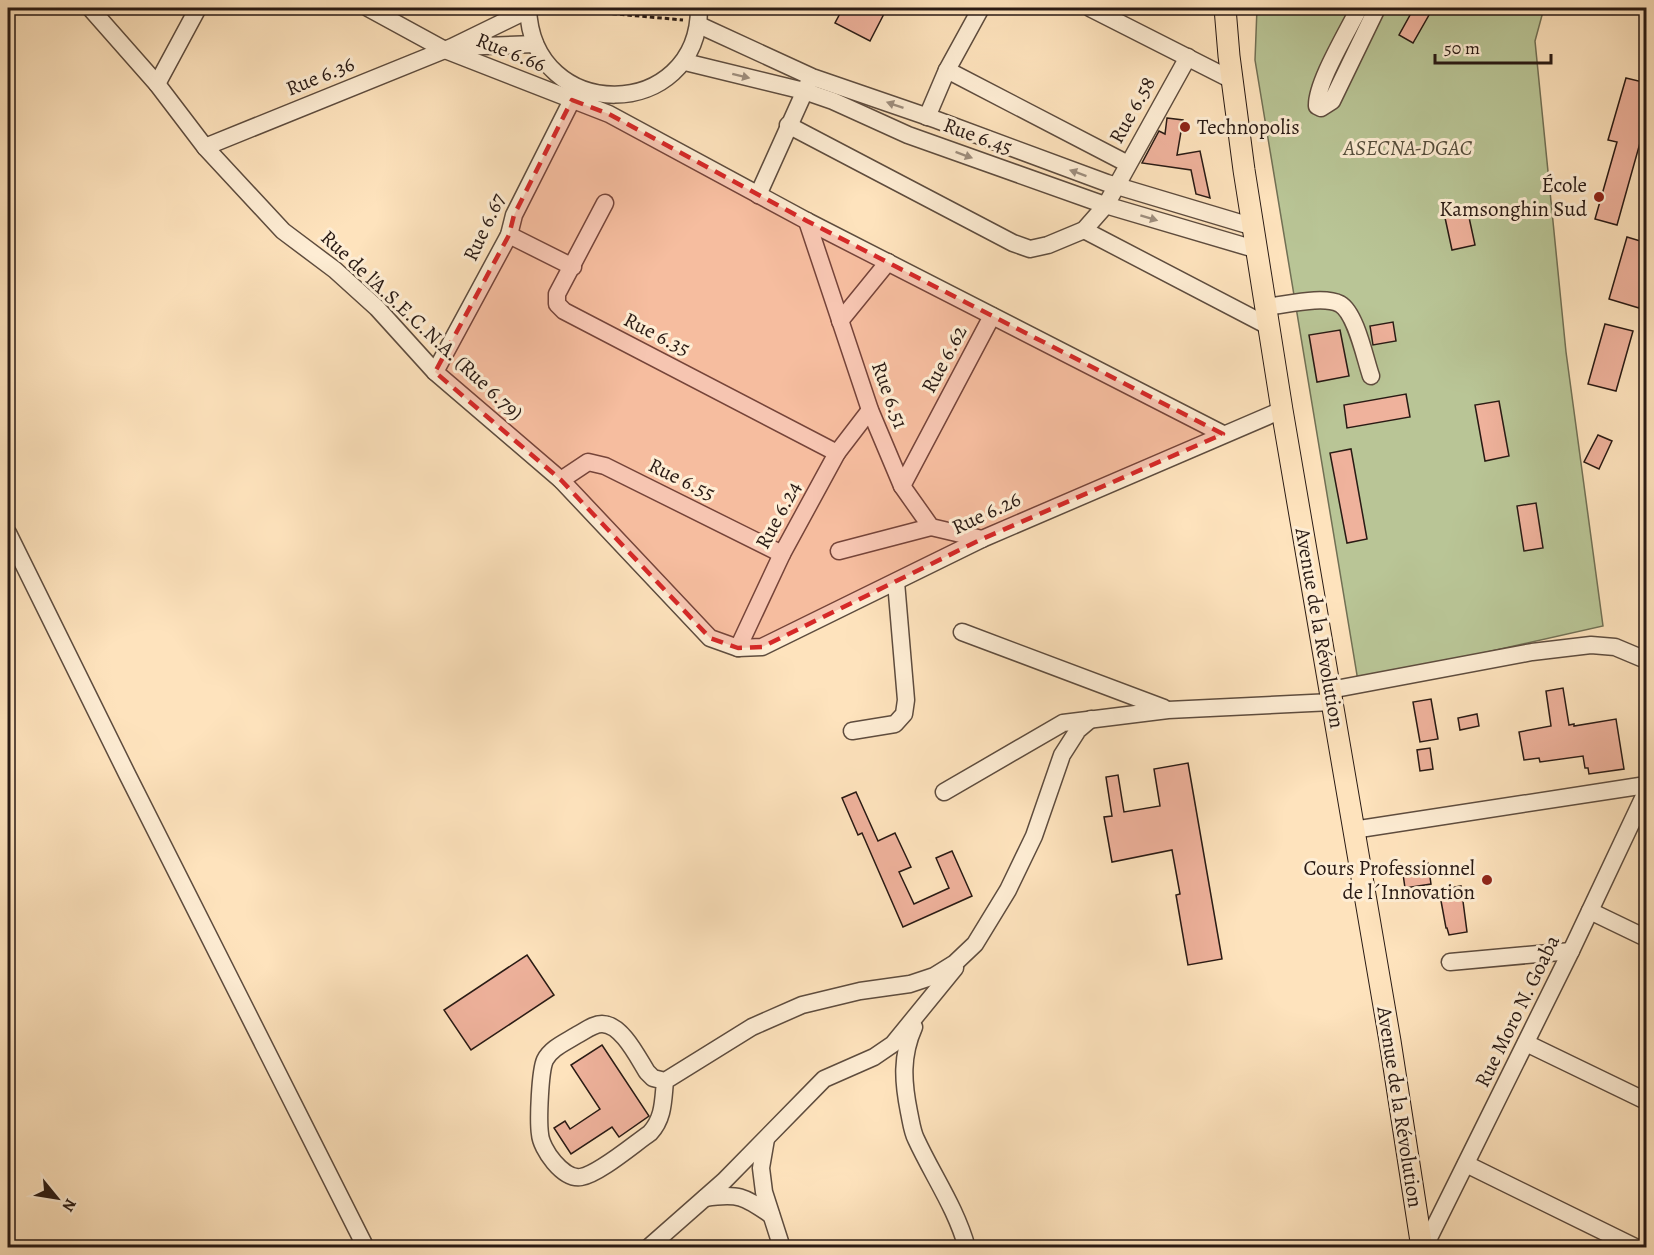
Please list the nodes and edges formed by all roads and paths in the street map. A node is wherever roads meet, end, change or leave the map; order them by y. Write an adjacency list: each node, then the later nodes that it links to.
1 (90, 8): 18 (street, Rue de l'A.S.E.C.N.A. (Rue 6.79))
2 (198, 8): 18 (street)
3 (368, 8): 13 (street, Rue 6.66)
4 (981, 8): 16 (street)
5 (1090, 8): 14 (street)
6 (1225, 8): 17 (main road, Avenue de la Révolution)
7 (1359, 8): 8 (street)
8 (1377, 8)
9 (528, 9): 12 (street); 13 (street, Rue 6.36)
10 (605, 13): 11 (path)
11 (699, 18): 15 (street); 19 (street, Rue 6.45)
12 (535, 44): 13 (street, Rue 6.36); 15 (street)
13 (449, 48): 20 (street, Rue 6.66); 24 (street, Rue 6.36)
14 (1188, 57): 17 (street); 26 (street, Rue 6.58)
15 (685, 62): 19 (street, Rue 6.45, one-way to 19)
16 (947, 70): 21 (street); 26 (street)
17 (1232, 80): 33 (main road, Avenue de la Révolution)
18 (157, 84): 24 (street, Rue de l'A.S.E.C.N.A. (Rue 6.79))
19 (808, 84): 21 (street, Rue 6.45, one-way to 19); 22 (street); 23 (street, Rue 6.45)
20 (572, 100): 29 (street, Rue 6.66); 35 (street, Rue 6.67)
21 (932, 118): 23 (street); 25 (street, Rue 6.45)
22 (788, 125): 29 (street); 34 (street)
23 (932, 143): 27 (street, Rue 6.45, one-way to 27)
24 (205, 147): 42 (street, Rue de l'A.S.E.C.N.A. (Rue 6.79))
25 (1025, 153): 27 (street); 28 (street, Rue 6.45, one-way to 25)
26 (1128, 164): 28 (street, Rue 6.58)
27 (1019, 174): 31 (street, Rue 6.45)
28 (1115, 185): 31 (street, Rue 6.58); 33 (street, Rue 6.45)
29 (758, 195): 32 (street, Rue 6.66)
30 (605, 203): 38 (street, Rue 6.35)
31 (1106, 205): 34 (street, Rue 6.58); 36 (street, Rue 6.45, one-way to 36)
32 (807, 221): 37 (street, Rue 6.66); 41 (street, Rue 6.51)
33 (1254, 227): 36 (main road, Avenue de la Révolution)
34 (1084, 230): 40 (street)
35 (509, 235): 38 (street); 42 (street, Rue 6.67)
36 (1258, 250): 40 (main road, Avenue de la Révolution)
37 (888, 262): 39 (street, Rue 6.66); 41 (street)
38 (573, 267): 47 (street, Rue 6.35)
39 (992, 316): 46 (street, Rue 6.66); 49 (street, Rue 6.62)
40 (1268, 317): 43 (street); 45 (main road, Avenue de la Révolution)
41 (840, 321): 44 (street, Rue 6.51)
42 (435, 372): 48 (street, Rue de l'A.S.E.C.N.A. (Rue 6.79))
43 (1371, 376)
44 (870, 410): 47 (street, Rue 6.24); 49 (street, Rue 6.51)
45 (1282, 410): 46 (street, Rue 6.26); 60 (main road, Avenue de la Révolution)
46 (1223, 434): 52 (street, Rue 6.26)
47 (837, 453): 54 (street, Rue 6.24)
48 (561, 480): 54 (street, Rue 6.55); 57 (street, Rue de l'A.S.E.C.N.A. (Rue 6.79))
49 (902, 486): 50 (street, Rue 6.51)
50 (932, 527): 52 (street); 53 (street)
51 (8, 533): 81 (street)
52 (982, 539): 55 (street, Rue 6.26)
53 (839, 551)
54 (782, 554): 58 (street, Rue 6.24)
55 (896, 582): 58 (street, Rue 6.26); 63 (street)
56 (962, 632): 61 (street)
57 (710, 638): 58 (street, Rue 6.26)
58 (738, 648)
59 (1647, 660): 60 (street)
60 (1331, 696): 61 (street); 67 (main road, Avenue de la Révolution)
61 (1168, 710): 62 (street)
62 (1091, 719): 65 (street); 70 (street)
63 (852, 731)
64 (1647, 785): 67 (street)
65 (944, 792)
66 (1647, 792): 68 (street, Rue Moro N. Goaba)
67 (1353, 830): 85 (main road, Avenue de la Révolution)
68 (1590, 911): 69 (street); 71 (street, Rue Moro N. Goaba)
69 (1647, 938)
70 (975, 944): 73 (street); 75 (street)
71 (1571, 951): 72 (street); 74 (street, Rue Moro N. Goaba)
72 (1450, 962)
73 (919, 1015): 77 (street); 84 (street)
74 (1526, 1043): 76 (street); 78 (street, Rue Moro N. Goaba)
75 (665, 1081): 75 (street)
76 (1647, 1101)
77 (766, 1139): 79 (street); 80 (street)
78 (1466, 1164): 85 (street, Rue Moro N. Goaba); 86 (street)
79 (705, 1198): 80 (street); 82 (street)
80 (771, 1215): 83 (street)
81 (366, 1248)
82 (648, 1248)
83 (782, 1248)
84 (967, 1248)
85 (1423, 1248)
86 (1637, 1248)

